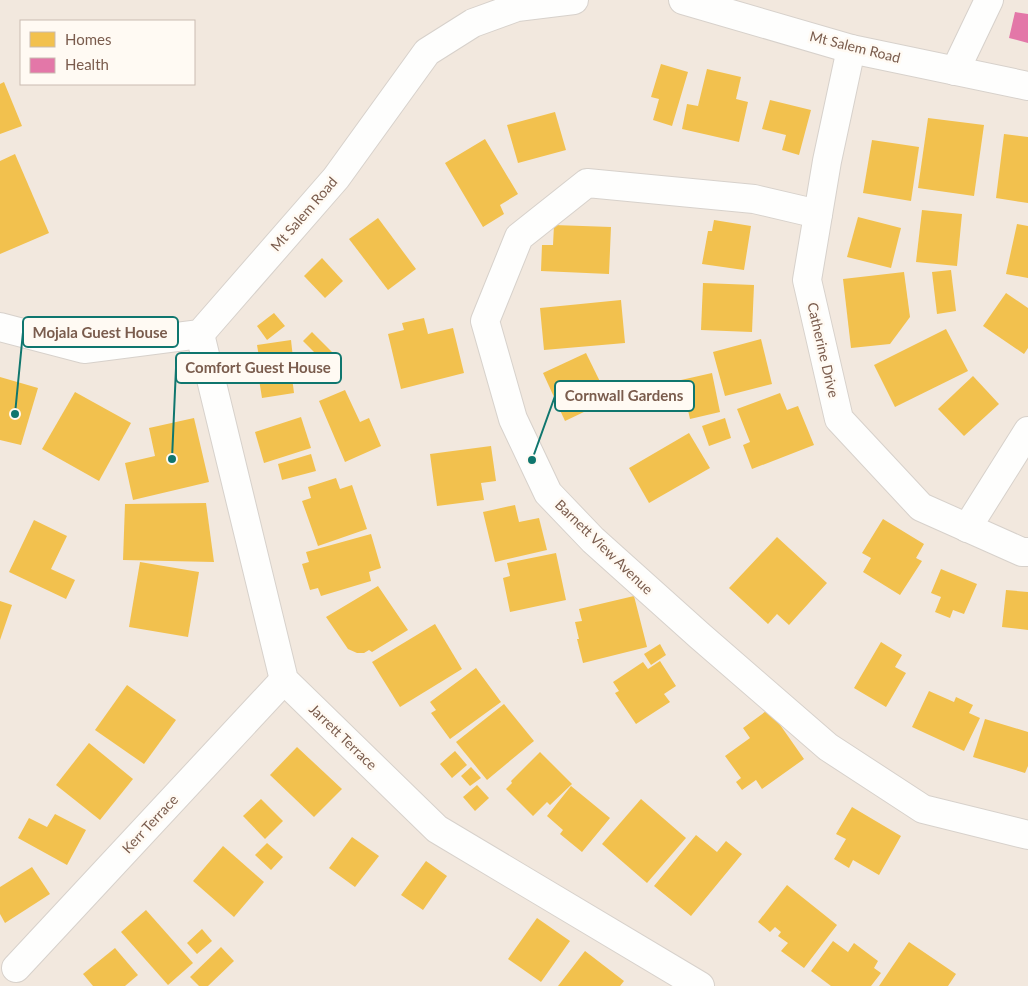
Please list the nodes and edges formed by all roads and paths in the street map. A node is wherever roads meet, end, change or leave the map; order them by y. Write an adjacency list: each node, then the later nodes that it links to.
1 (574, 0): 9 (street, Mt Salem Road)
2 (683, 0): 4 (street, Mt Salem Road)
3 (989, 0): 5 (street)
4 (851, 49): 5 (street, Mt Salem Road); 7 (street, Catherine Drive)
5 (955, 71): 6 (street, Mt Salem Road)
6 (1028, 86)
7 (818, 214): 11 (street, Catherine Drive); 14 (street, Barnett View Avenue)
8 (0, 327): 9 (street)
9 (200, 334): 13 (street)
10 (1028, 431): 11 (street)
11 (967, 528): 12 (street, Catherine Drive)
12 (1028, 552)
13 (284, 680): 15 (street, Kerr Terrace); 16 (street, Jarrett Terrace)
14 (1028, 835)
15 (11, 973)
16 (700, 986)

